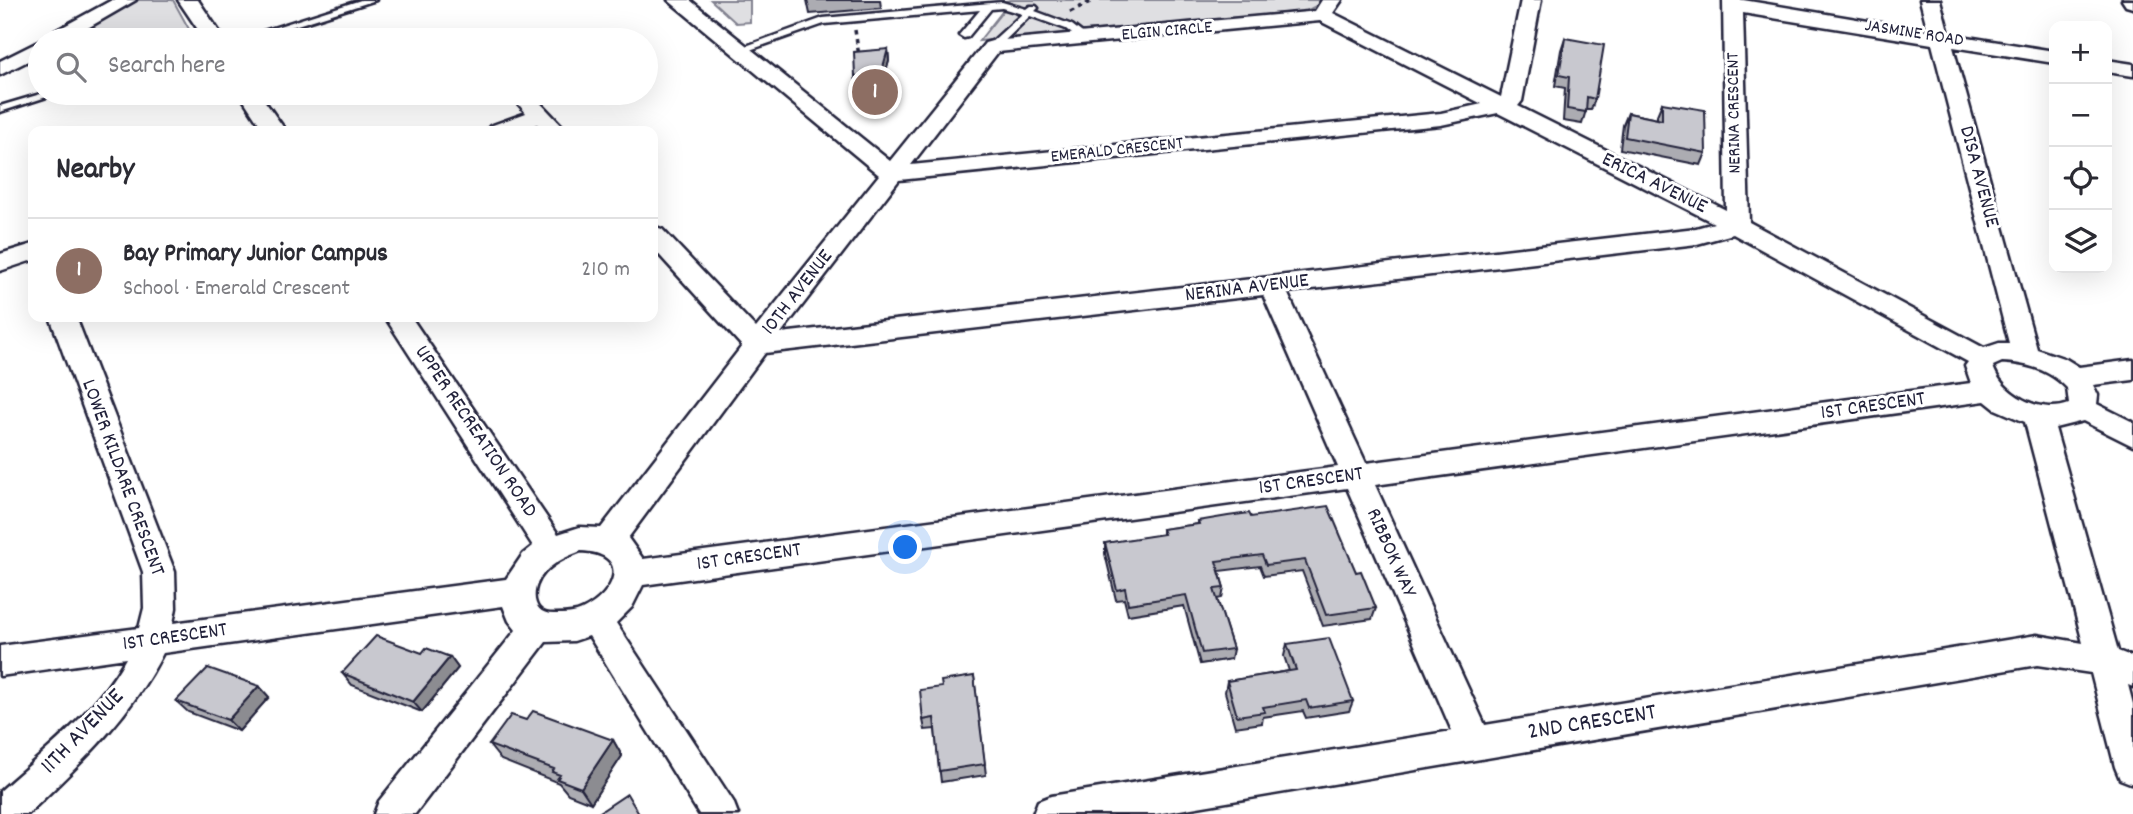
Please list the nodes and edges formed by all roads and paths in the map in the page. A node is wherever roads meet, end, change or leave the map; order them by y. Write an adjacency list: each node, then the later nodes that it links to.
1 (126, 0): 12 (street)
2 (188, 0): 13 (street)
3 (371, 0): 14 (lane)
4 (678, 0): 19 (street)
5 (1531, 0): 29 (street)
6 (1930, 0): 16 (street, DISA AVENUE)
7 (1733, 3): 16 (street, JASMINE ROAD); 35 (street, NERINA CRESCENT)
8 (988, 6): 10 (lane); 11 (lane); 15 (lane)
9 (1327, 8): 17 (street, ELGIN CIRCLE); 29 (street, ERICA AVENUE)
10 (1030, 10): 17 (lane); 18 (lane)
11 (854, 17): 19 (lane); 22 (path)
12 (75, 28)
13 (207, 28)
14 (279, 28)
15 (964, 35)
16 (1941, 38): 21 (street, JASMINE ROAD); 43 (street, DISA AVENUE)
17 (1085, 39): 18 (street, ELGIN CIRCLE)
18 (992, 47): 34 (street, 10TH AVENUE)
19 (740, 50): 34 (street)
20 (28, 54): 24 (street)
21 (2049, 56)
22 (861, 63)
23 (2112, 67): 25 (street)
24 (0, 69)
25 (2133, 70)
26 (28, 101): 30 (lane)
27 (257, 105): 32 (street)
28 (531, 105): 31 (street)
29 (1499, 107): 34 (street, EMERALD CRESCENT); 35 (street, ERICA AVENUE)
30 (0, 109)
31 (548, 123): 33 (street)
32 (272, 126)
33 (529, 126)
34 (892, 174): 42 (street, 10TH AVENUE)
35 (1736, 225): 39 (street, NERINA AVENUE); 44 (street, ERICA AVENUE)
36 (658, 239): 42 (street)
37 (28, 254): 38 (street)
38 (0, 264)
39 (1272, 286): 42 (street, NERINA AVENUE); 51 (street, RIBBOK WAY)
40 (65, 322): 58 (street, LOWER KILDARE CRESCENT)
41 (401, 322): 53 (street, UPPER RECREATION ROAD)
42 (757, 345): 52 (street, 10TH AVENUE)
43 (2025, 354): 44 (street); 46 (street)
44 (1983, 359): 47 (street)
45 (2133, 370): 46 (street)
46 (2073, 378): 48 (street)
47 (1991, 390): 49 (street); 51 (street, 1ST CRESCENT)
48 (2082, 409): 49 (street); 50 (street)
49 (2037, 415): 60 (street)
50 (2133, 436)
51 (1355, 477): 54 (street, 1ST CRESCENT); 61 (street, RIBBOK WAY)
52 (608, 542): 53 (street); 54 (street)
53 (551, 548): 55 (street)
54 (630, 574): 56 (street)
55 (517, 590): 57 (street); 58 (street, 1ST CRESCENT)
56 (596, 619): 57 (street); 65 (street)
57 (540, 626): 64 (street)
58 (153, 641): 59 (street, 1ST CRESCENT); 63 (street, 11TH AVENUE)
59 (0, 661)
60 (2119, 666): 61 (street, 2ND CRESCENT); 62 (street)
61 (1475, 742): 66 (street, 2ND CRESCENT)
62 (2133, 767)
63 (2, 814)
64 (392, 814)
65 (720, 814)
66 (1051, 814)

